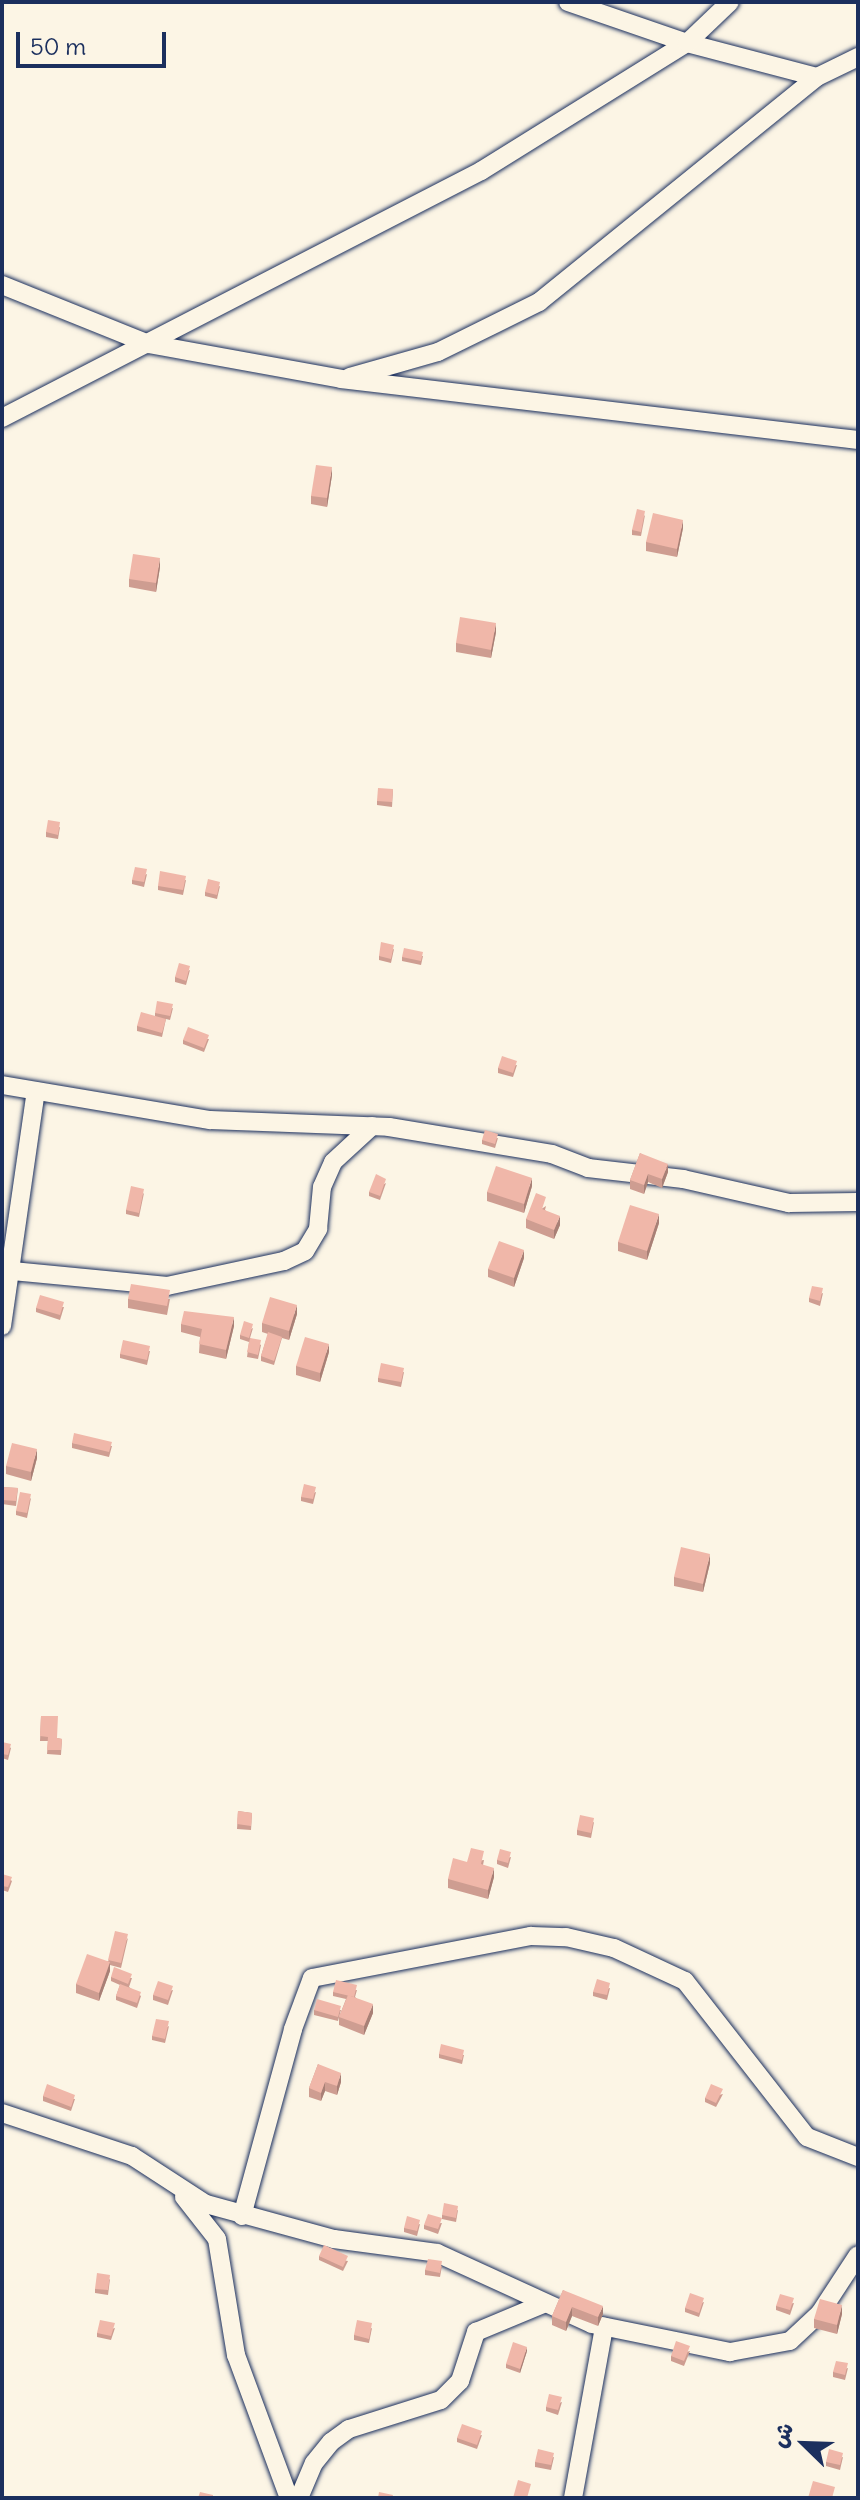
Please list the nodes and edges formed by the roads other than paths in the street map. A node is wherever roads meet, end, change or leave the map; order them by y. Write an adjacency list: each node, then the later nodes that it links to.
1 (568, 2): 3 (street)
2 (730, 2): 3 (street)
3 (687, 43): 5 (street); 7 (street)
4 (858, 57): 5 (street)
5 (817, 77): 8 (street)
6 (2, 285): 7 (street)
7 (149, 344): 8 (street); 9 (street)
8 (341, 379): 10 (street)
9 (2, 418)
10 (858, 440)
11 (2, 1085): 12 (street)
12 (36, 1091): 13 (street); 15 (street)
13 (372, 1126): 14 (street); 15 (street)
14 (858, 1202)
15 (6, 1270): 16 (street)
16 (2, 1326)
17 (2, 2113): 19 (street)
18 (858, 2157): 20 (street)
19 (177, 2188): 20 (street); 24 (street)
20 (242, 2216): 22 (street)
21 (858, 2255): 23 (street)
22 (543, 2304): 23 (street); 25 (street)
23 (604, 2327): 26 (street)
24 (289, 2498)
25 (299, 2498)
26 (573, 2498)

